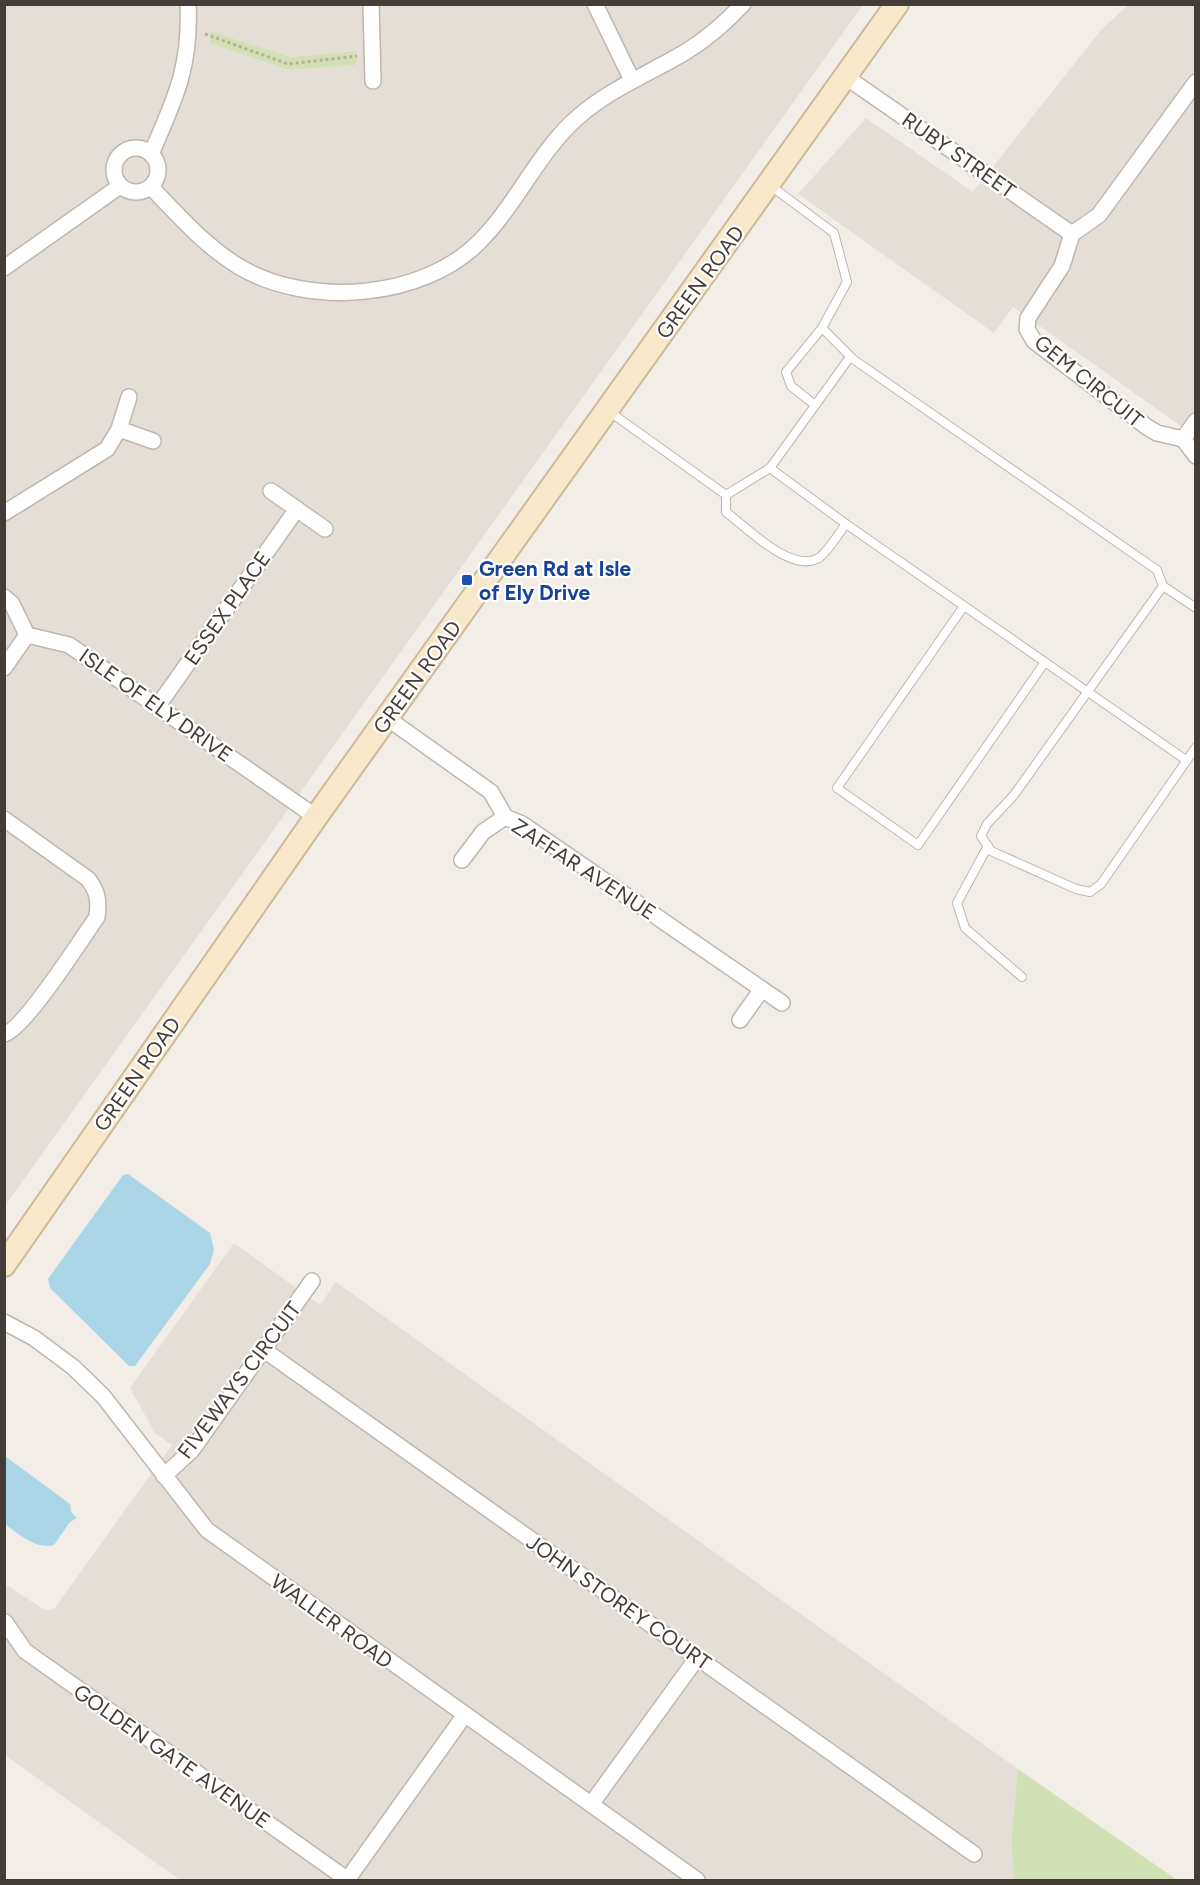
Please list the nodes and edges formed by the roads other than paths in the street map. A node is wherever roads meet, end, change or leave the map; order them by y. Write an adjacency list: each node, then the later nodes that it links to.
1 (188, 4): 10 (street)
2 (371, 4): 8 (street)
3 (595, 4): 7 (street)
4 (742, 4): 7 (street)
5 (897, 4): 6 (street, GREEN ROAD)
6 (846, 77): 11 (street, GREEN ROAD); 14 (street, RUBY STREET)
7 (632, 80): 13 (street)
8 (373, 81)
9 (1196, 82): 14 (street)
10 (151, 154): 12 (street); 13 (street)
11 (769, 185): 16 (lane); 20 (street, GREEN ROAD)
12 (120, 186): 13 (street); 15 (street)
13 (151, 187)
14 (1072, 234): 23 (street, GEM CIRCUIT)
15 (4, 268)
16 (822, 328): 17 (lane); 19 (lane)
17 (852, 358): 19 (lane); 33 (lane)
18 (129, 397): 22 (street)
19 (815, 405): 26 (lane)
20 (608, 411): 28 (lane); 42 (street, GREEN ROAD)
21 (1196, 421): 23 (street)
22 (119, 429): 24 (street); 30 (street)
23 (1183, 439): 25 (street)
24 (153, 441)
25 (1196, 456)
26 (770, 468): 28 (lane); 31 (lane)
27 (272, 491): 29 (street)
28 (726, 495): 31 (lane)
29 (297, 509): 32 (street); 41 (street, ESSEX PLACE)
30 (4, 513)
31 (846, 524): 35 (lane)
32 (325, 529)
33 (1163, 586): 36 (lane); 40 (lane)
34 (4, 597): 37 (street)
35 (964, 606): 38 (lane); 38 (lane)
36 (1196, 608)
37 (27, 635): 39 (street); 41 (street, ISLE OF ELY DRIVE)
38 (1045, 662): 40 (lane)
39 (4, 668)
40 (1087, 691): 44 (lane); 48 (lane)
41 (156, 707): 45 (street, ISLE OF ELY DRIVE)
42 (387, 718): 45 (street, GREEN ROAD); 46 (street, ZAFFAR AVENUE)
43 (1196, 747): 44 (lane)
44 (1186, 760): 48 (lane)
45 (316, 817): 55 (street, GREEN ROAD)
46 (505, 817): 49 (street); 51 (street, ZAFFAR AVENUE)
47 (4, 819): 54 (street)
48 (988, 846): 50 (lane)
49 (462, 860)
50 (1022, 977)
51 (762, 989): 52 (street, ZAFFAR AVENUE); 53 (street)
52 (782, 1003)
53 (740, 1020)
54 (4, 1034)
55 (4, 1266)
56 (312, 1281): 58 (street, FIVEWAYS CIRCUIT)
57 (4, 1322): 59 (street, WALLER ROAD)
58 (264, 1350): 59 (street, FIVEWAYS CIRCUIT); 61 (street, JOHN STOREY COURT)
59 (164, 1476): 62 (street, WALLER ROAD)
60 (5, 1622): 65 (street, GOLDEN GATE AVENUE)
61 (697, 1658): 63 (street); 64 (street, JOHN STOREY COURT)
62 (464, 1716): 63 (street, WALLER ROAD); 65 (street)
63 (592, 1803): 66 (street, WALLER ROAD)
64 (974, 1854)
65 (347, 1880)
66 (697, 1881)

